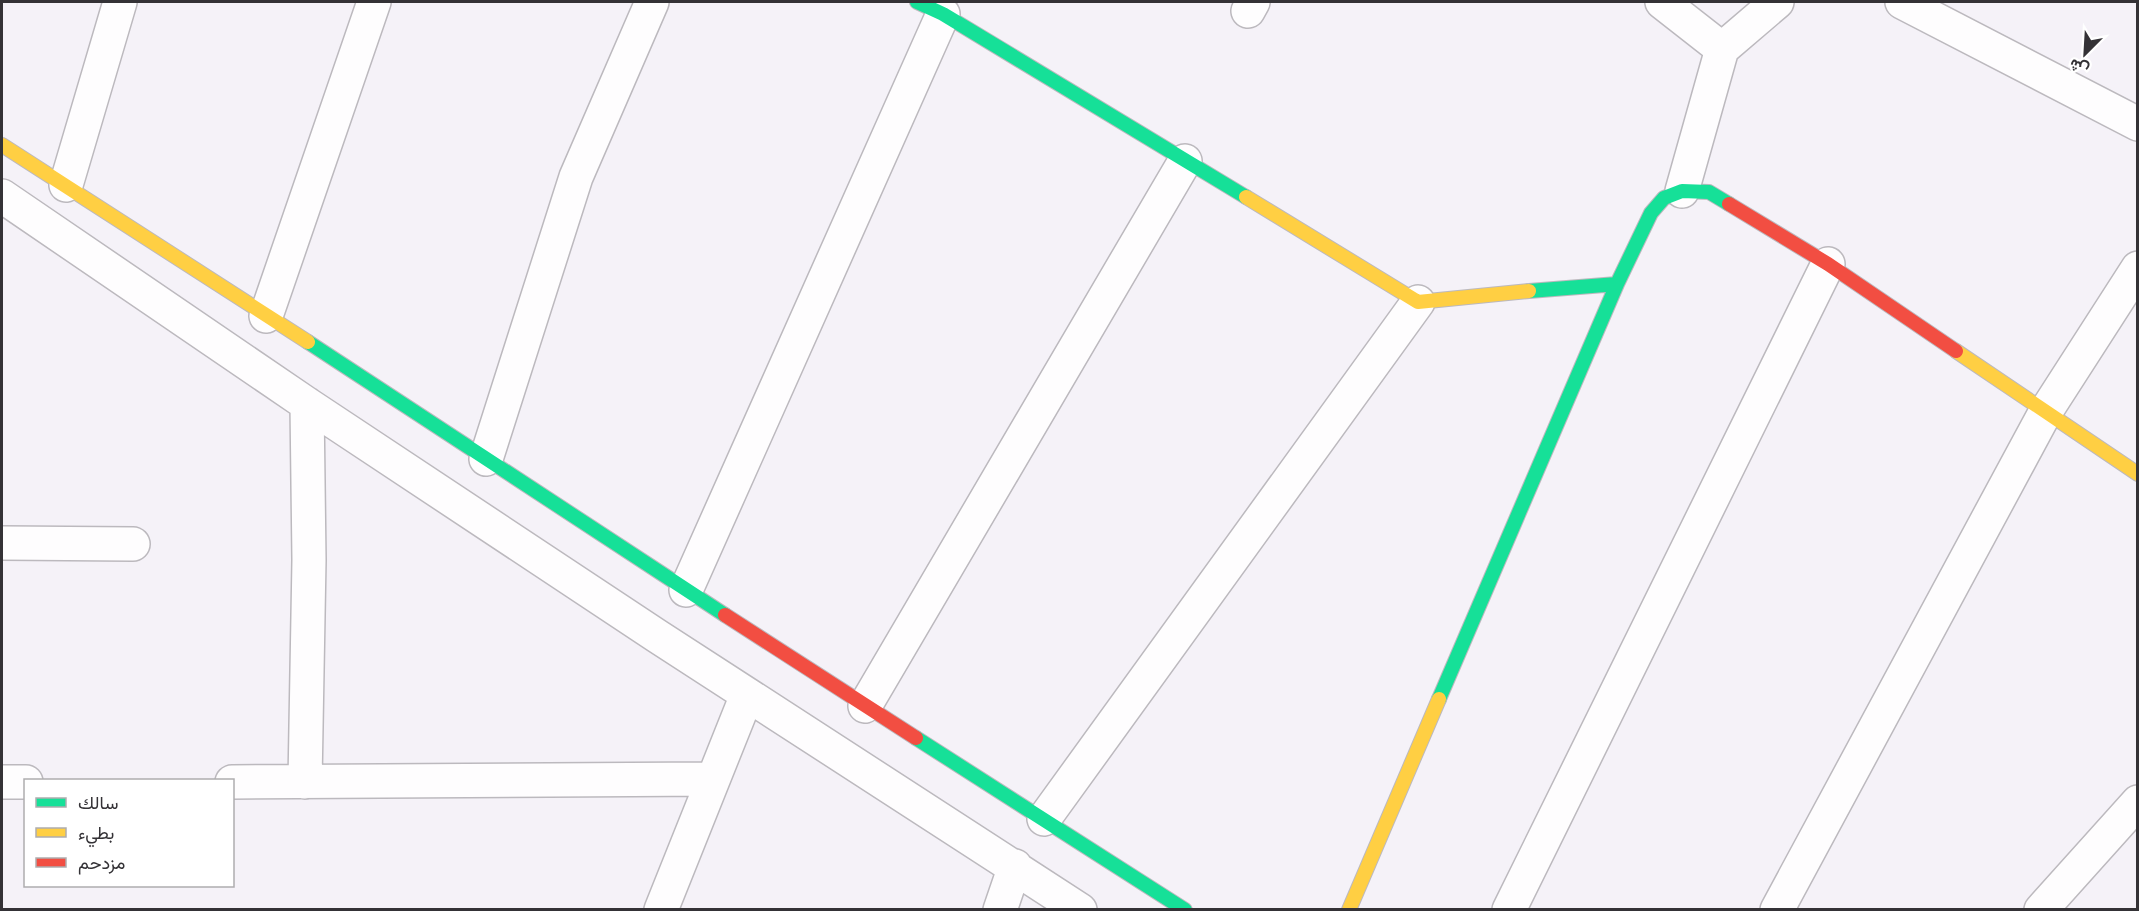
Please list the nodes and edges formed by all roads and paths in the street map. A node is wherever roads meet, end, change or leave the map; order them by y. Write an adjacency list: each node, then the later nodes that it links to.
1 (120, 2): 12 (street)
2 (374, 2): 19 (street)
3 (652, 2): 22 (street)
4 (1662, 2): 8 (street)
5 (1777, 2): 8 (street)
6 (1902, 2): 9 (street)
7 (930, 8): 11 (street); 26 (street)
8 (1722, 49): 13 (street)
9 (2138, 124)
10 (2, 145): 12 (street)
11 (1185, 161): 18 (street); 28 (street)
12 (66, 185): 19 (street)
13 (1683, 191): 15 (street); 17 (street)
14 (2, 196): 20 (street)
15 (1828, 264): 21 (street); 42 (street)
16 (2138, 268): 21 (street)
17 (1617, 284): 18 (street); 41 (street)
18 (1418, 302): 35 (street)
19 (266, 316): 22 (street)
20 (307, 404): 27 (street); 33 (street)
21 (2046, 411): 23 (street); 43 (street)
22 (486, 459): 26 (street)
23 (2138, 474)
24 (2, 543): 25 (street)
25 (133, 544)
26 (686, 590): 28 (street)
27 (747, 695): 29 (street); 36 (street)
28 (865, 706): 35 (street)
29 (713, 778): 33 (street); 37 (street)
30 (2, 782): 31 (street)
31 (24, 782)
32 (234, 782): 33 (street)
33 (305, 782)
34 (2138, 802): 44 (street)
35 (1044, 819): 40 (street)
36 (1015, 866): 38 (street); 39 (street)
37 (661, 909)
38 (1000, 909)
39 (1080, 909)
40 (1185, 909)
41 (1349, 909)
42 (1509, 909)
43 (1777, 909)
44 (2041, 909)

